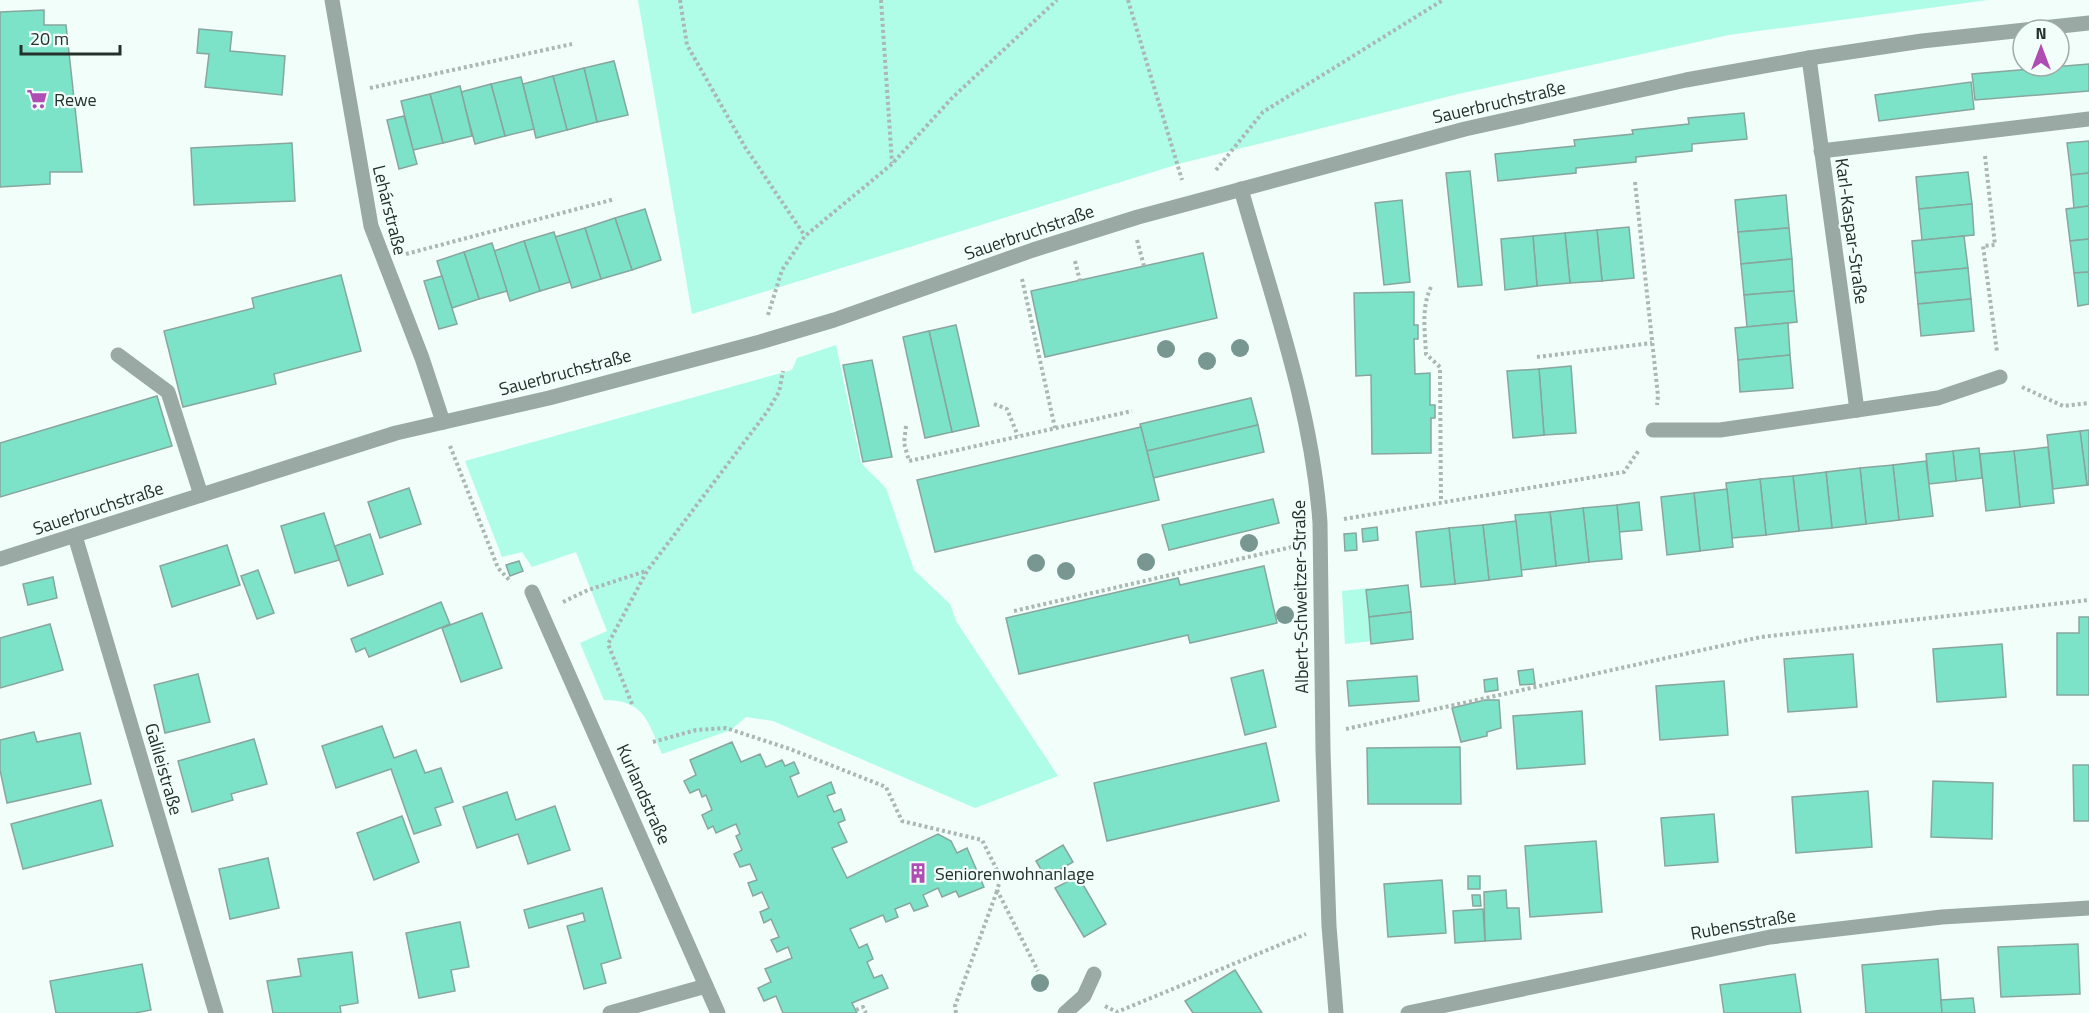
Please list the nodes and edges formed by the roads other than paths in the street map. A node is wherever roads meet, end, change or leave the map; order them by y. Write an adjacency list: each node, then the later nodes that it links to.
1 (332, 0): 10 (street, Lehárstraße)
2 (2089, 23): 3 (street, Sauerbruchstraße)
3 (1809, 58): 5 (street, Karl-Kaspar-Straße); 6 (street, Sauerbruchstraße)
4 (2089, 119): 5 (street)
5 (1821, 151): 9 (street, Karl-Kaspar-Straße)
6 (1241, 189): 10 (street, Sauerbruchstraße); 23 (street, Albert-Schweitzer-Straße)
7 (118, 355): 12 (street)
8 (2000, 377): 9 (street)
9 (1857, 410): 11 (street)
10 (443, 422): 12 (street, Sauerbruchstraße)
11 (1653, 430)
12 (201, 495): 13 (street, Sauerbruchstraße)
13 (75, 536): 14 (street, Sauerbruchstraße); 19 (street, Galileistraße)
14 (0, 559)
15 (532, 592): 18 (street, Kurlandstraße)
16 (2089, 908): 24 (street, Rubensstraße)
17 (1094, 974): 22 (street)
18 (706, 986): 20 (street); 21 (street, Kurlandstraße)
19 (216, 1013)
20 (610, 1013)
21 (718, 1013)
22 (1065, 1013)
23 (1336, 1013)
24 (1408, 1013)

